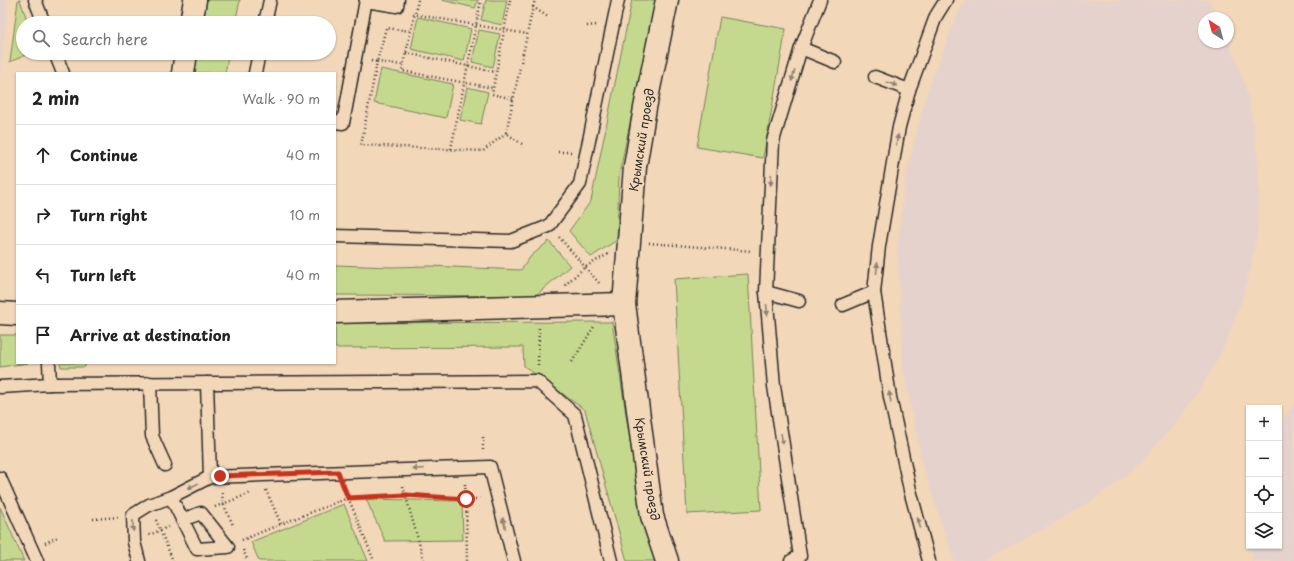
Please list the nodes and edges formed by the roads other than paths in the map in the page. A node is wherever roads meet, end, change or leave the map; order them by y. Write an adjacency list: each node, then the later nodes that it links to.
1 (35, 0): 10 (lane)
2 (195, 0): 11 (street)
3 (270, 0): 12 (lane)
4 (366, 0): 5 (lane); 23 (lane)
5 (398, 0)
6 (618, 0): 24 (lane)
7 (667, 0): 28 (street, Крымский проезд)
8 (820, 0): 13 (lane)
9 (946, 0): 22 (lane)
10 (41, 16)
11 (192, 16)
12 (267, 16)
13 (801, 48): 17 (lane); 25 (lane, one-way to 25)
14 (58, 60): 18 (lane)
15 (185, 60): 19 (street)
16 (258, 60): 20 (lane)
17 (835, 62)
18 (63, 72)
19 (183, 72)
20 (255, 72)
21 (875, 77): 22 (lane, one-way to 22)
22 (909, 90): 26 (lane, one-way to 22)
23 (336, 122)
24 (336, 236)
25 (766, 292): 27 (lane); 48 (lane, one-way to 48)
26 (874, 292): 29 (lane); 49 (lane, one-way to 26)
27 (799, 300)
28 (624, 304): 30 (street); 47 (street, Крымский проезд)
29 (843, 305)
30 (336, 312)
31 (0, 313): 32 (street)
32 (16, 314)
33 (49, 364): 36 (lane)
34 (150, 383): 35 (lane); 36 (lane); 38 (lane)
35 (207, 383): 39 (lane); 46 (lane)
36 (50, 384): 37 (lane)
37 (0, 387)
38 (164, 465)
39 (215, 476): 41 (lane, one-way to 41); 45 (lane, one-way to 39)
40 (0, 478): 43 (lane)
41 (171, 497): 42 (lane); 44 (lane, one-way to 44)
42 (182, 520): 42 (lane)
43 (37, 561)
44 (139, 561)
45 (514, 561)
46 (611, 561)
47 (668, 561)
48 (791, 561)
49 (929, 561)

